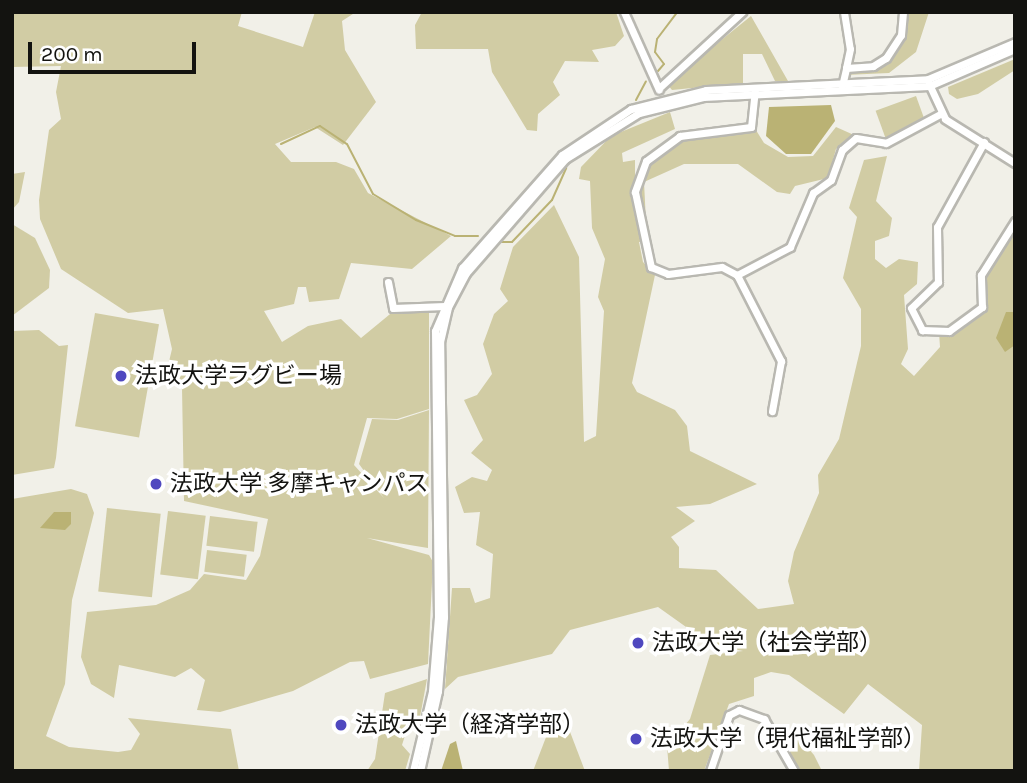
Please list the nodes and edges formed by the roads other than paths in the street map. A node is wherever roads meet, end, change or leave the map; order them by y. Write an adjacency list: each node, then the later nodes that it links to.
1 (624, 12): 9 (street)
2 (742, 12): 9 (street)
3 (844, 12): 7 (street)
4 (902, 12): 7 (street)
5 (1015, 42): 8 (street)
6 (1015, 49): 8 (street)
7 (846, 68): 10 (street)
8 (928, 83): 10 (street); 13 (street)
9 (659, 88): 12 (street)
10 (842, 88): 11 (street)
11 (755, 91): 12 (street); 17 (street)
12 (662, 102): 19 (street)
13 (940, 114): 14 (street); 17 (street)
14 (984, 142): 15 (street); 16 (street)
15 (1015, 163)
16 (1015, 221)
17 (737, 275): 20 (street)
18 (388, 282): 19 (street)
19 (444, 306): 21 (street)
20 (772, 411)
21 (439, 659): 22 (street); 23 (street)
22 (413, 771)
23 (419, 771)
24 (710, 771): 25 (street)
25 (794, 771)

